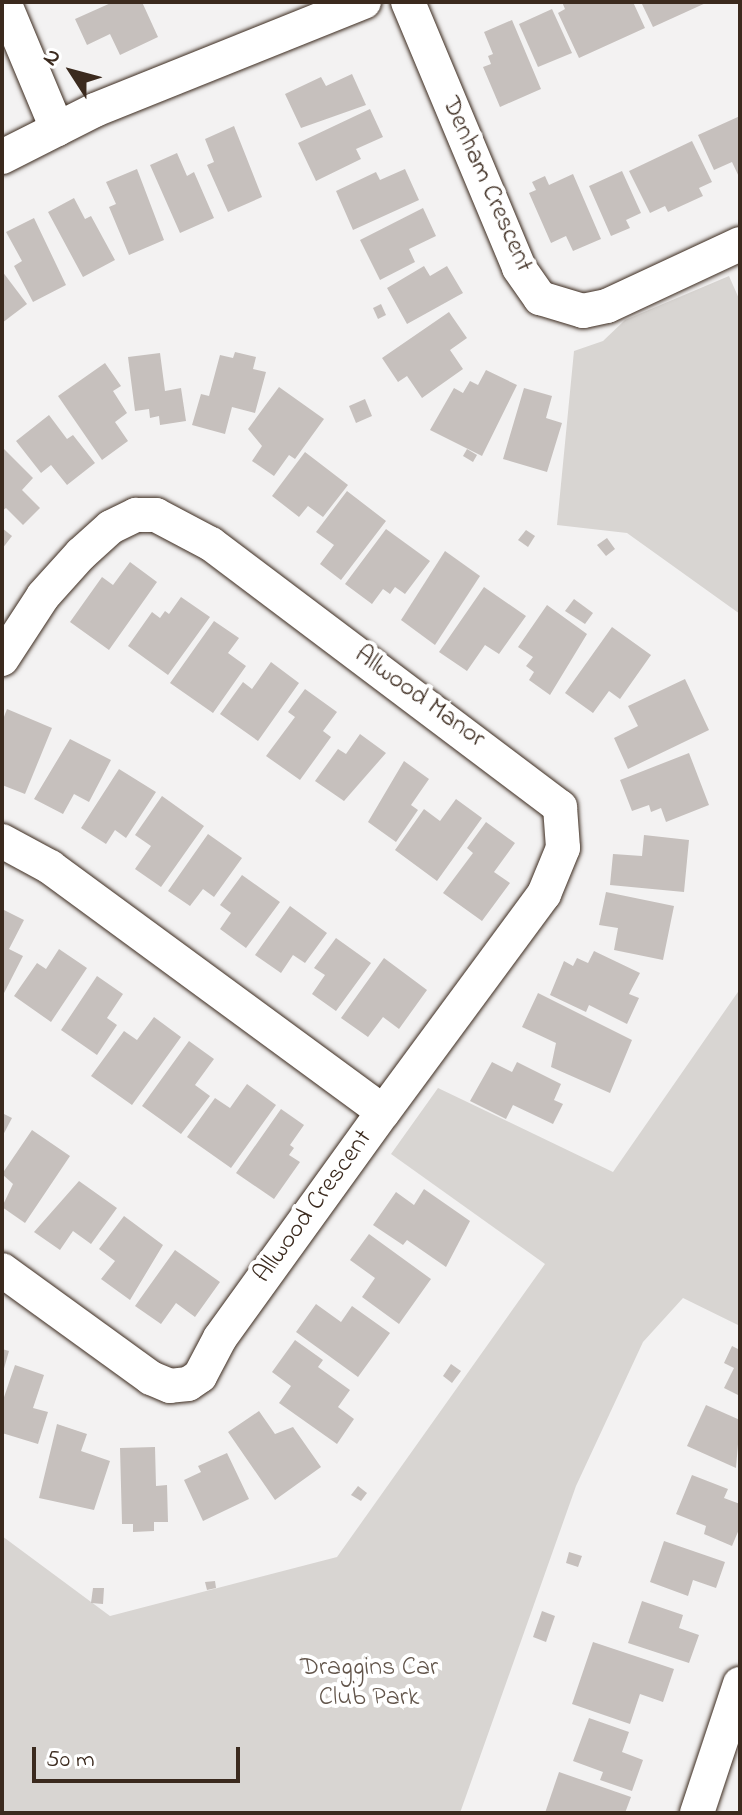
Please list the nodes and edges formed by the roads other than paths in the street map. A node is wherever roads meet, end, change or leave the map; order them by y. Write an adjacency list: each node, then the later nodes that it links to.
1 (4, 2): 4 (street)
2 (364, 2): 4 (street)
3 (408, 2): 6 (street, Denham Crescent)
4 (57, 129): 5 (street)
5 (2, 157)
6 (740, 244)
7 (2, 659): 9 (street, Allwood Manor)
8 (2, 841): 9 (street, Allwood Crescent)
9 (383, 1112): 10 (street, Allwood Crescent)
10 (2, 1270)
11 (740, 1684): 12 (street)
12 (729, 1756): 13 (street)
13 (697, 1813)

